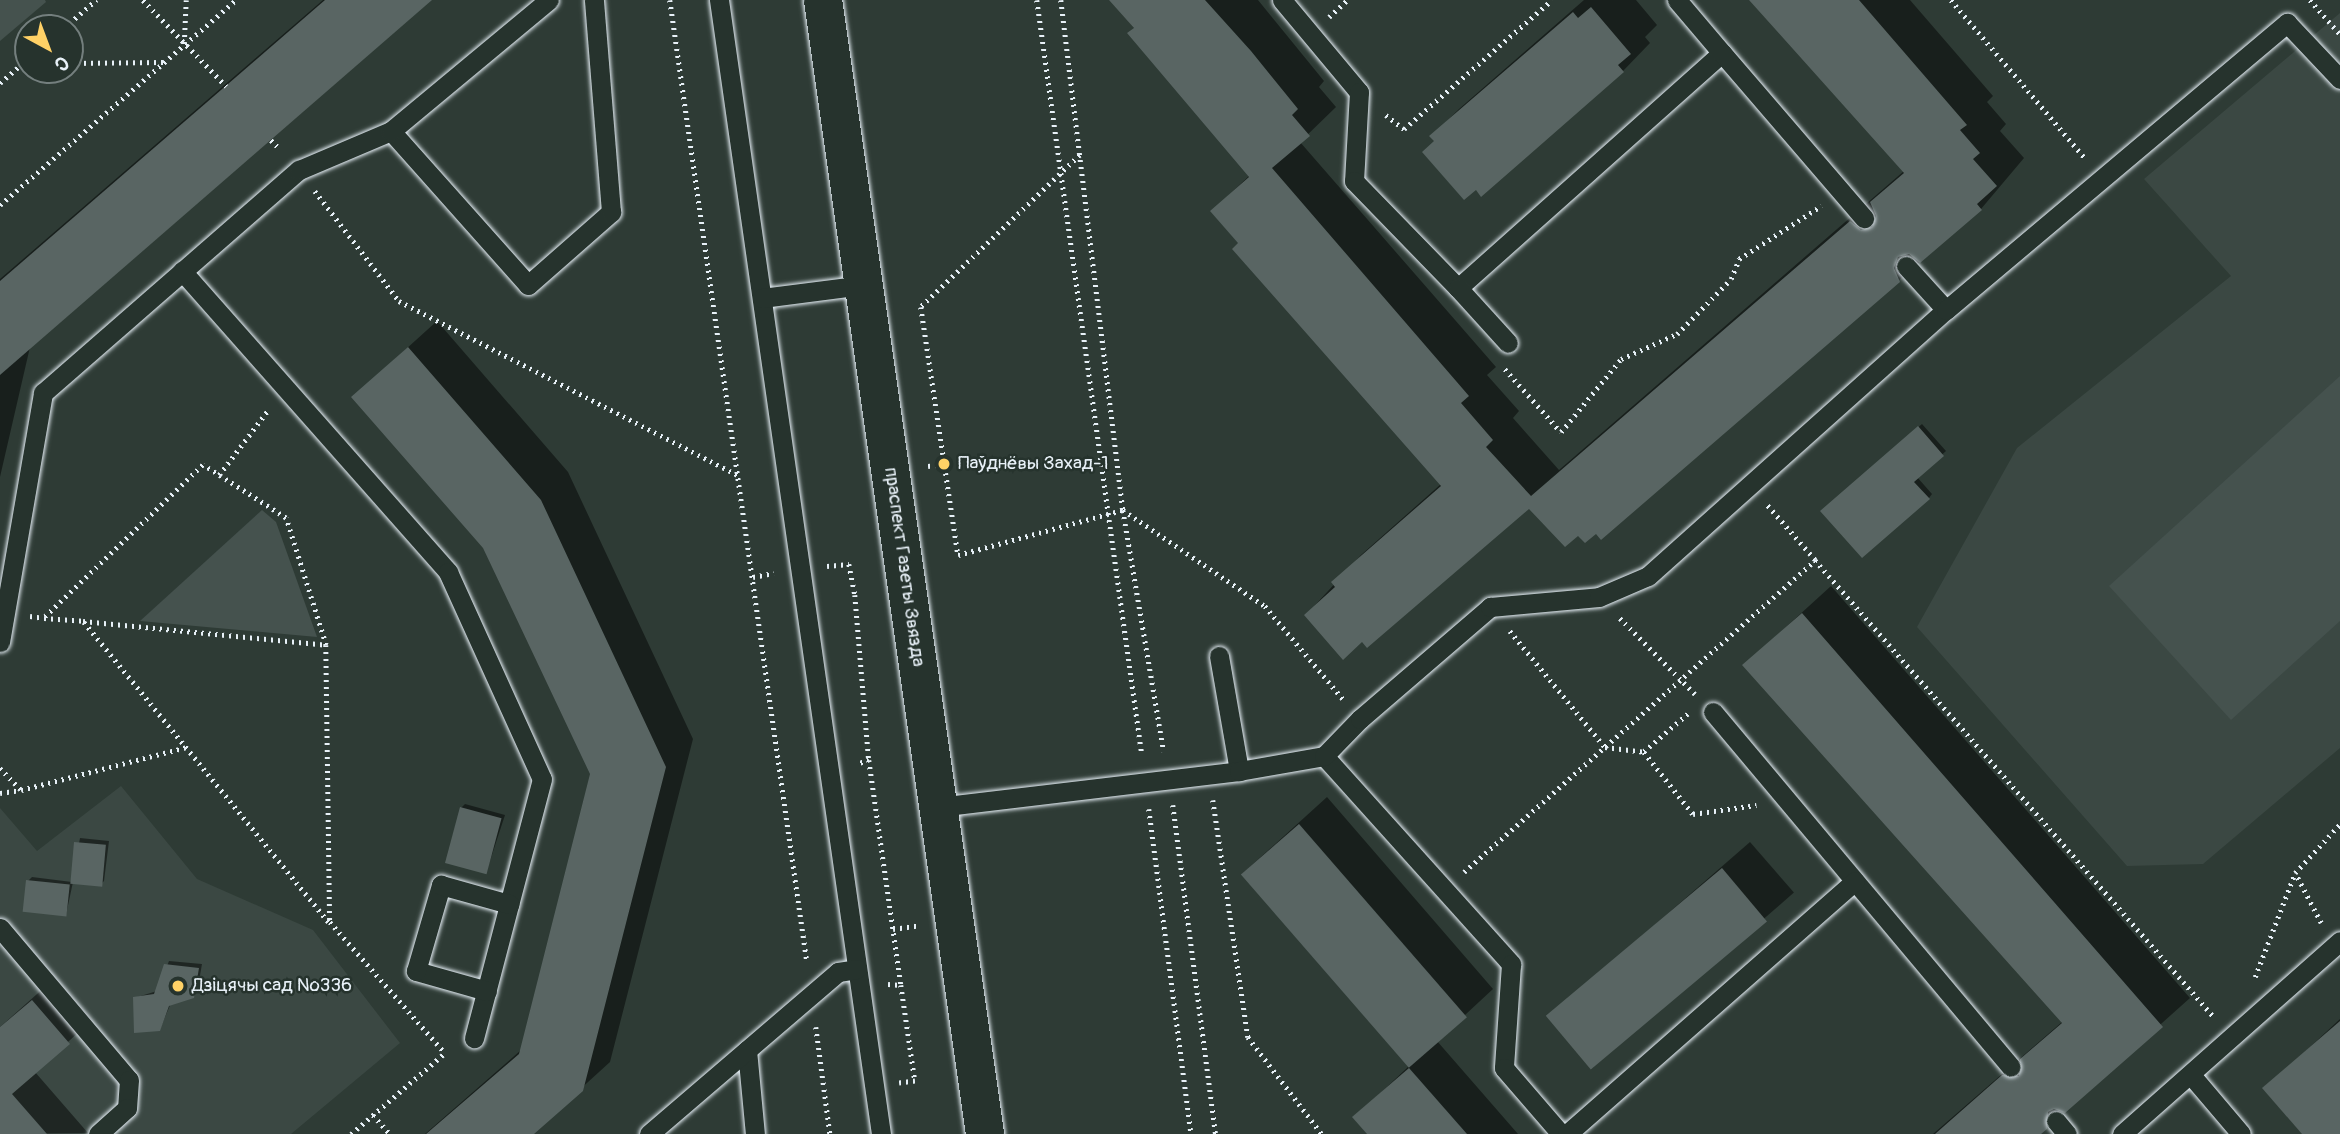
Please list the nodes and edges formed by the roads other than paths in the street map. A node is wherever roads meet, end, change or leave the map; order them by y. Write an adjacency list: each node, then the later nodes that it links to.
1 (550, 0): 9 (lane)
2 (594, 0): 9 (lane)
3 (719, 0): 15 (lane)
4 (823, 0): 13 (main road, праспект Газеты Звязда)
5 (1282, 0): 14 (lane)
6 (1677, 0): 7 (lane)
7 (1722, 53): 10 (lane); 14 (lane)
8 (2340, 79): 16 (lane)
9 (391, 131): 12 (lane)
10 (1864, 218)
11 (1906, 266): 16 (lane)
12 (183, 271): 18 (lane); 25 (lane)
13 (864, 285): 15 (lane); 23 (main road, праспект Газеты Звязда)
14 (1458, 288): 17 (lane)
15 (762, 298): 28 (lane)
16 (1946, 310): 21 (lane)
17 (1508, 343)
18 (0, 642)
19 (1219, 656): 22 (lane)
20 (1708, 707): 24 (lane)
21 (1324, 756): 22 (lane); 39 (lane)
22 (1239, 771): 23 (lane)
23 (938, 807): 38 (main road, праспект Газеты Звязда)
24 (1855, 881): 32 (lane); 40 (lane)
25 (509, 904): 29 (lane); 29 (lane)
26 (0, 928): 34 (lane)
27 (2337, 944): 33 (lane)
28 (857, 969): 31 (lane); 37 (lane)
29 (486, 991): 30 (lane)
30 (476, 1031)
31 (747, 1050): 35 (lane); 36 (lane)
32 (2011, 1067)
33 (2191, 1075): 41 (lane); 42 (lane)
34 (98, 1134)
35 (649, 1134)
36 (755, 1134)
37 (881, 1134)
38 (985, 1134)
39 (1562, 1134)
40 (1567, 1134)
41 (2122, 1134)
42 (2241, 1134)

